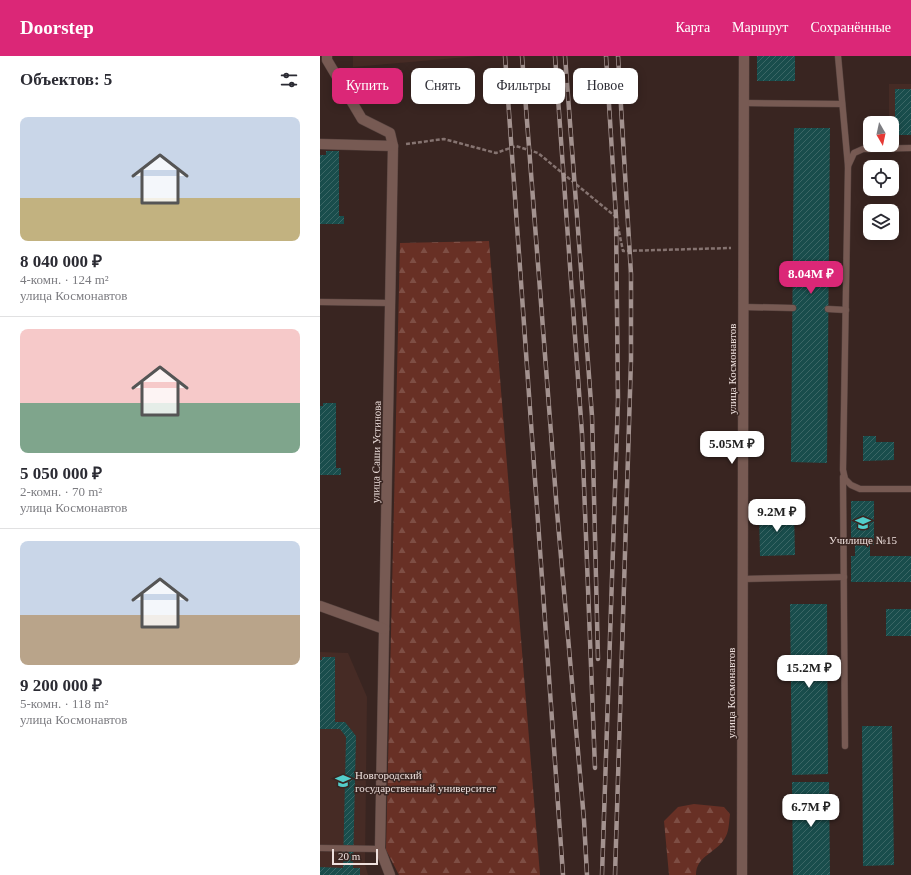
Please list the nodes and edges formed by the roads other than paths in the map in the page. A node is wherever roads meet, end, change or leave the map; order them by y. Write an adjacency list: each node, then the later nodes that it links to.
1 (327, 56): 7 (street)
2 (744, 56): 4 (street, улица Космонавтов)
3 (838, 56): 5 (lane)
4 (744, 103): 5 (lane); 12 (street, улица Космонавтов)
5 (842, 104): 9 (lane)
6 (320, 144): 7 (street)
7 (393, 146): 11 (street, улица Саши Устинова)
8 (911, 148): 9 (lane)
9 (848, 166): 15 (lane)
10 (320, 302): 11 (lane)
11 (390, 303): 21 (street, улица Саши Устинова)
12 (744, 307): 13 (lane); 19 (street, улица Космонавтов)
13 (793, 308)
14 (828, 309): 15 (lane)
15 (846, 310): 16 (lane)
16 (843, 470): 17 (lane); 18 (lane)
17 (911, 489)
18 (844, 577): 19 (lane); 22 (lane)
19 (743, 579): 26 (street, улица Космонавтов)
20 (320, 606): 21 (street)
21 (384, 629): 24 (street, улица Саши Устинова)
22 (845, 746)
23 (320, 848): 24 (lane)
24 (380, 849): 25 (street, улица Саши Устинова)
25 (390, 875)
26 (742, 875)

